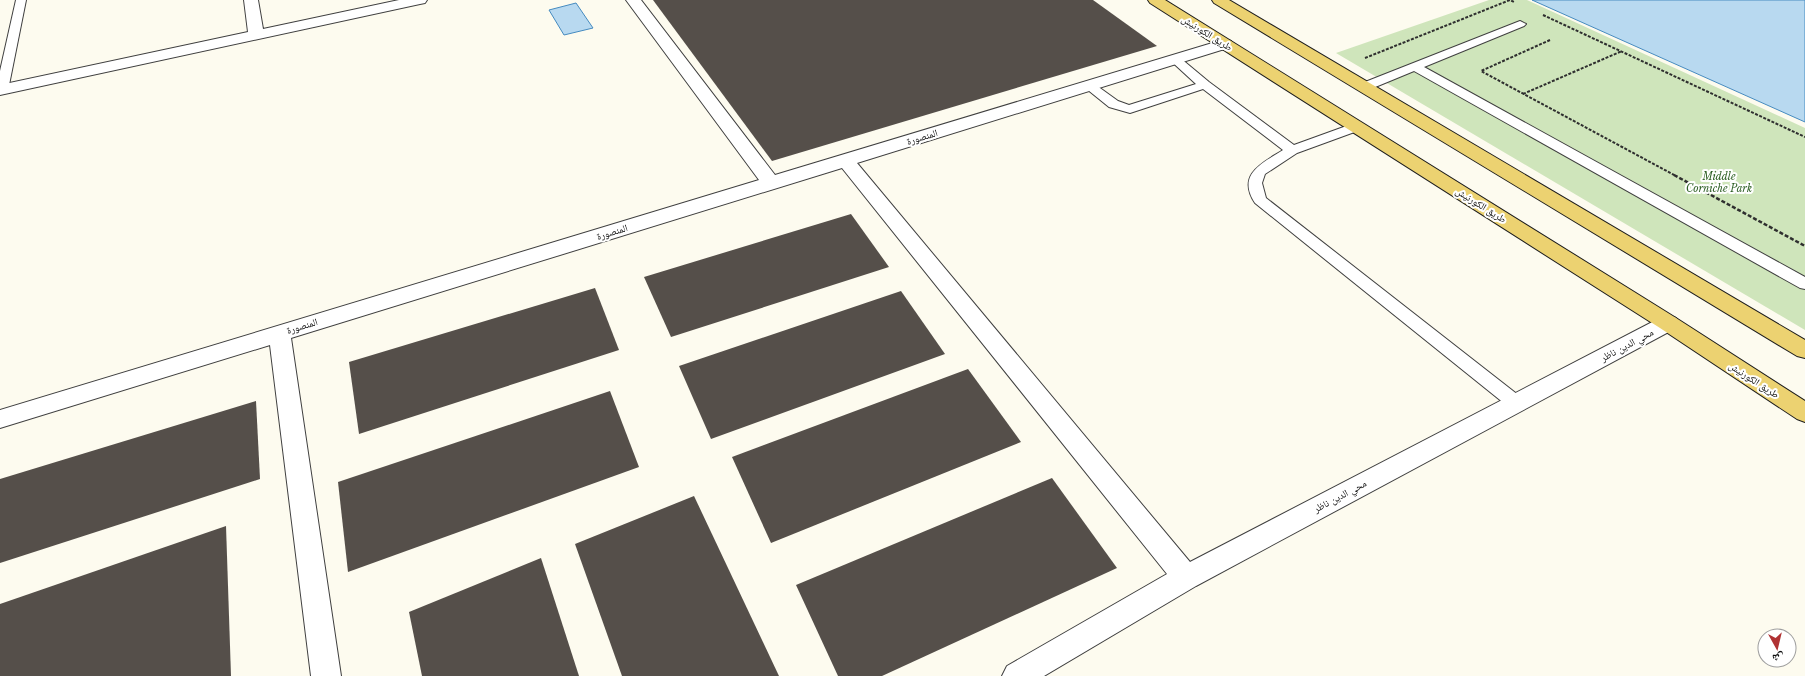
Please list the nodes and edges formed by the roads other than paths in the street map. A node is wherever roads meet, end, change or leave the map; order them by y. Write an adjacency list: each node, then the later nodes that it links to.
1 (21, 0): 15 (lane)
2 (251, 0): 8 (street)
3 (420, 0): 8 (street)
4 (633, 0): 19 (street)
5 (1155, 0): 9 (main road, طريق الكورنيش)
6 (1220, 0): 14 (main road)
7 (1520, 24): 11 (lane)
8 (256, 35): 15 (street)
9 (1225, 44): 10 (street, المنصورة); 16 (main road, طريق الكورنيش)
10 (1175, 59): 12 (lane); 13 (street, المنصورة)
11 (1415, 67): 14 (lane); 20 (lane)
12 (1204, 85): 13 (lane); 17 (lane)
13 (1089, 86): 18 (street, المنصورة)
14 (1364, 87): 23 (main road)
15 (1, 90)
16 (1356, 127): 17 (lane); 21 (main road, طريق الكورنيش)
17 (1292, 150): 24 (lane)
18 (845, 160): 19 (street, المنصورة); 27 (street)
19 (772, 183): 22 (street, المنصورة)
20 (1805, 284)
21 (1668, 324): 24 (street, محي الدين ناظر); 25 (main road, طريق الكورنيش)
22 (279, 333): 26 (street, المنصورة); 28 (street)
23 (1805, 350)
24 (1516, 403): 27 (street, محي الدين ناظر)
25 (1805, 413)
26 (0, 419)
27 (1186, 577): 29 (street, محي الدين ناظر)
28 (326, 676)
29 (1017, 676)

